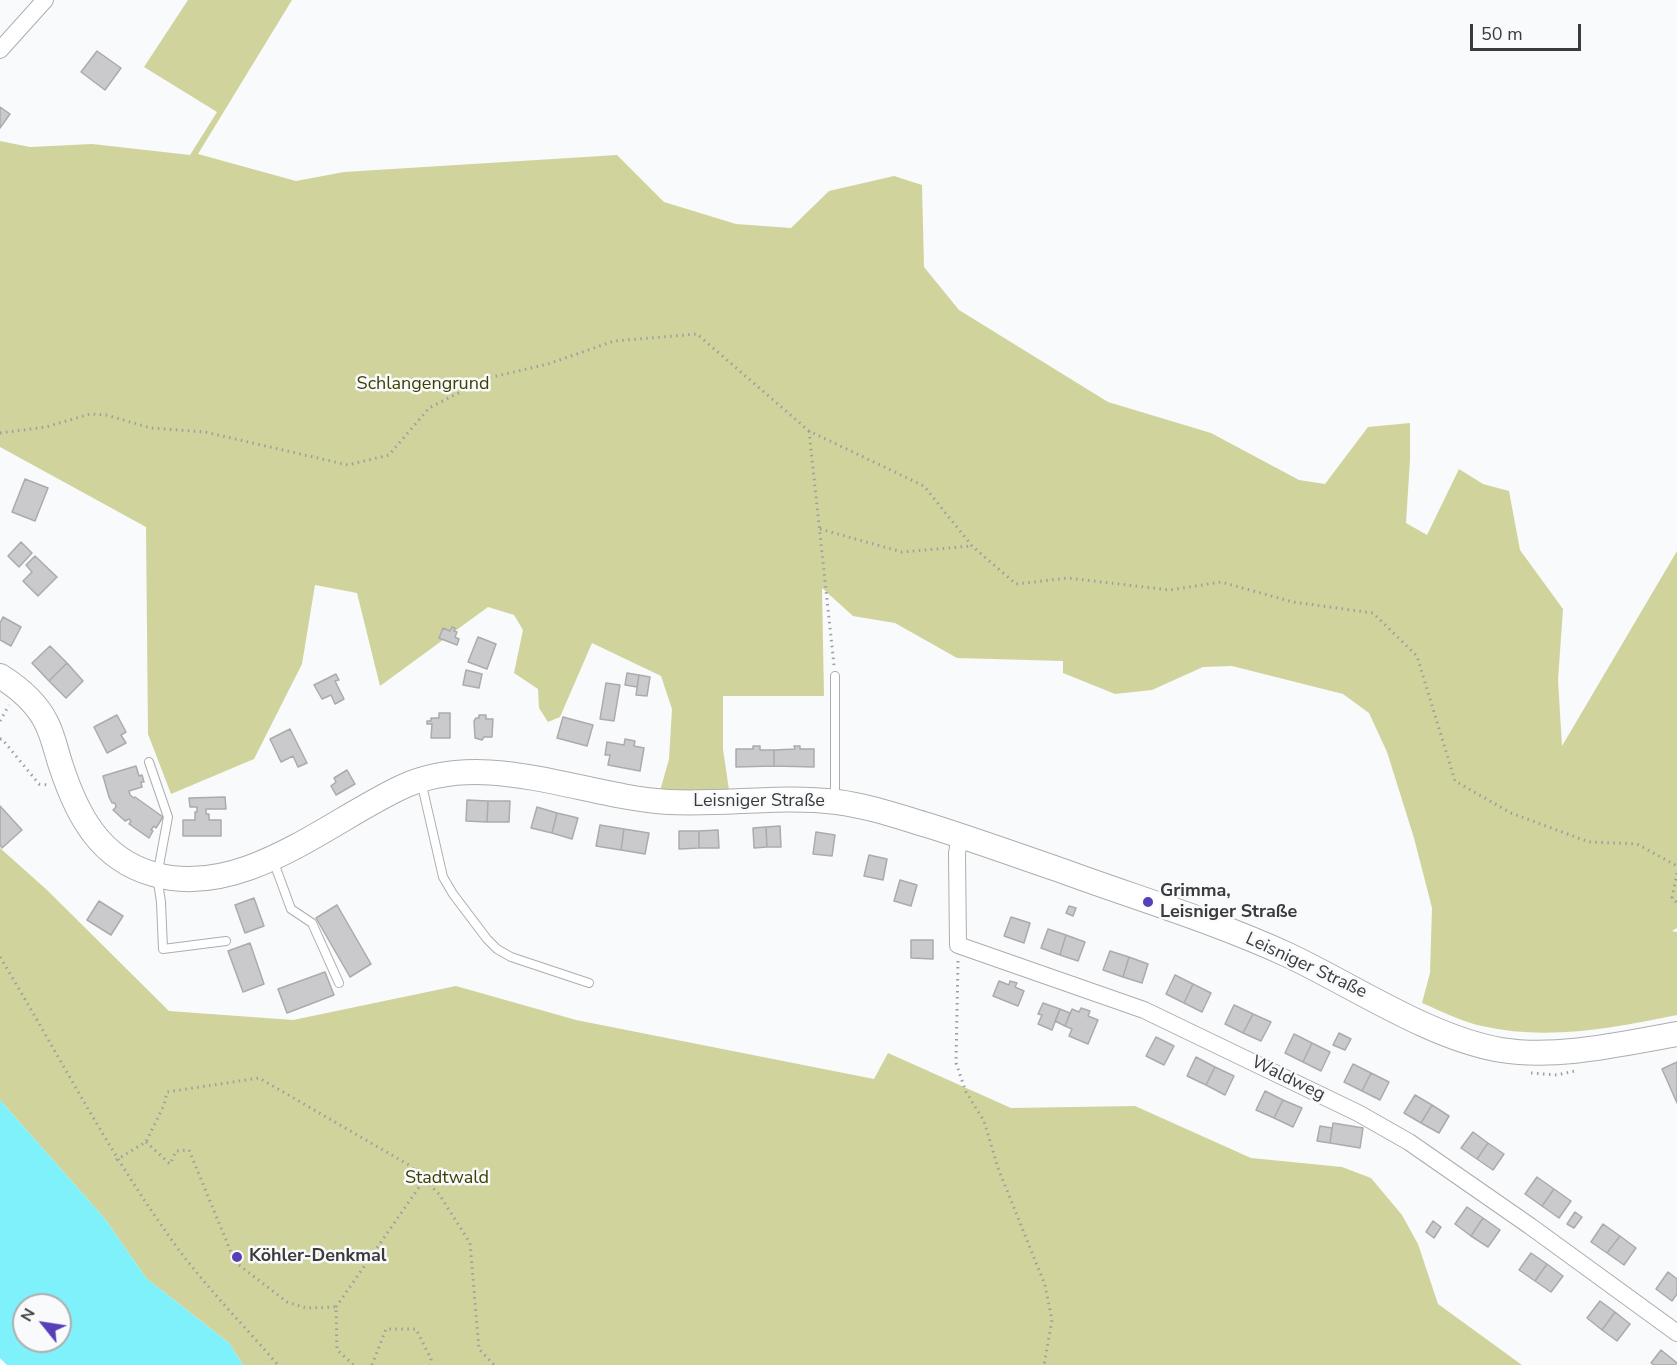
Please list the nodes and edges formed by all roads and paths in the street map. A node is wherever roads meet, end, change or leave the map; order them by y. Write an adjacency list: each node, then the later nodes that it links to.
1 (45, 0): 2 (street)
2 (0, 50)
3 (809, 431): 4 (path); 5 (path); 6 (path)
4 (0, 433)
5 (820, 529): 6 (path); 8 (path)
6 (972, 546): 18 (path)
7 (0, 676): 14 (main road, Leisniger Straße)
8 (836, 676): 15 (lane)
9 (5, 714): 10 (path)
10 (0, 721)
11 (0, 739): 14 (path)
12 (149, 762): 20 (lane)
13 (421, 781): 15 (main road, Leisniger Straße); 17 (main road, Leisniger Straße); 26 (lane)
14 (68, 787): 20 (main road, Leisniger Straße)
15 (835, 802): 16 (main road, Leisniger Straße)
16 (960, 836): 23 (street); 27 (main road, Leisniger Straße)
17 (272, 857): 20 (main road, Leisniger Straße); 25 (lane)
18 (1677, 866)
19 (1677, 873): 21 (path)
20 (157, 876): 22 (lane)
21 (1677, 903)
22 (226, 941)
23 (958, 945): 32 (street, Waldweg); 38 (path)
24 (0, 957): 29 (path)
25 (339, 983)
26 (589, 983)
27 (1677, 1034)
28 (146, 1142): 29 (path); 30 (path); 31 (path)
29 (117, 1160): 33 (path)
30 (424, 1179): 31 (path); 37 (path)
31 (336, 1307): 34 (path)
32 (1677, 1333)
33 (278, 1365)
34 (354, 1365)
35 (372, 1365): 36 (path)
36 (430, 1365)
37 (494, 1365)
38 (1044, 1365)

